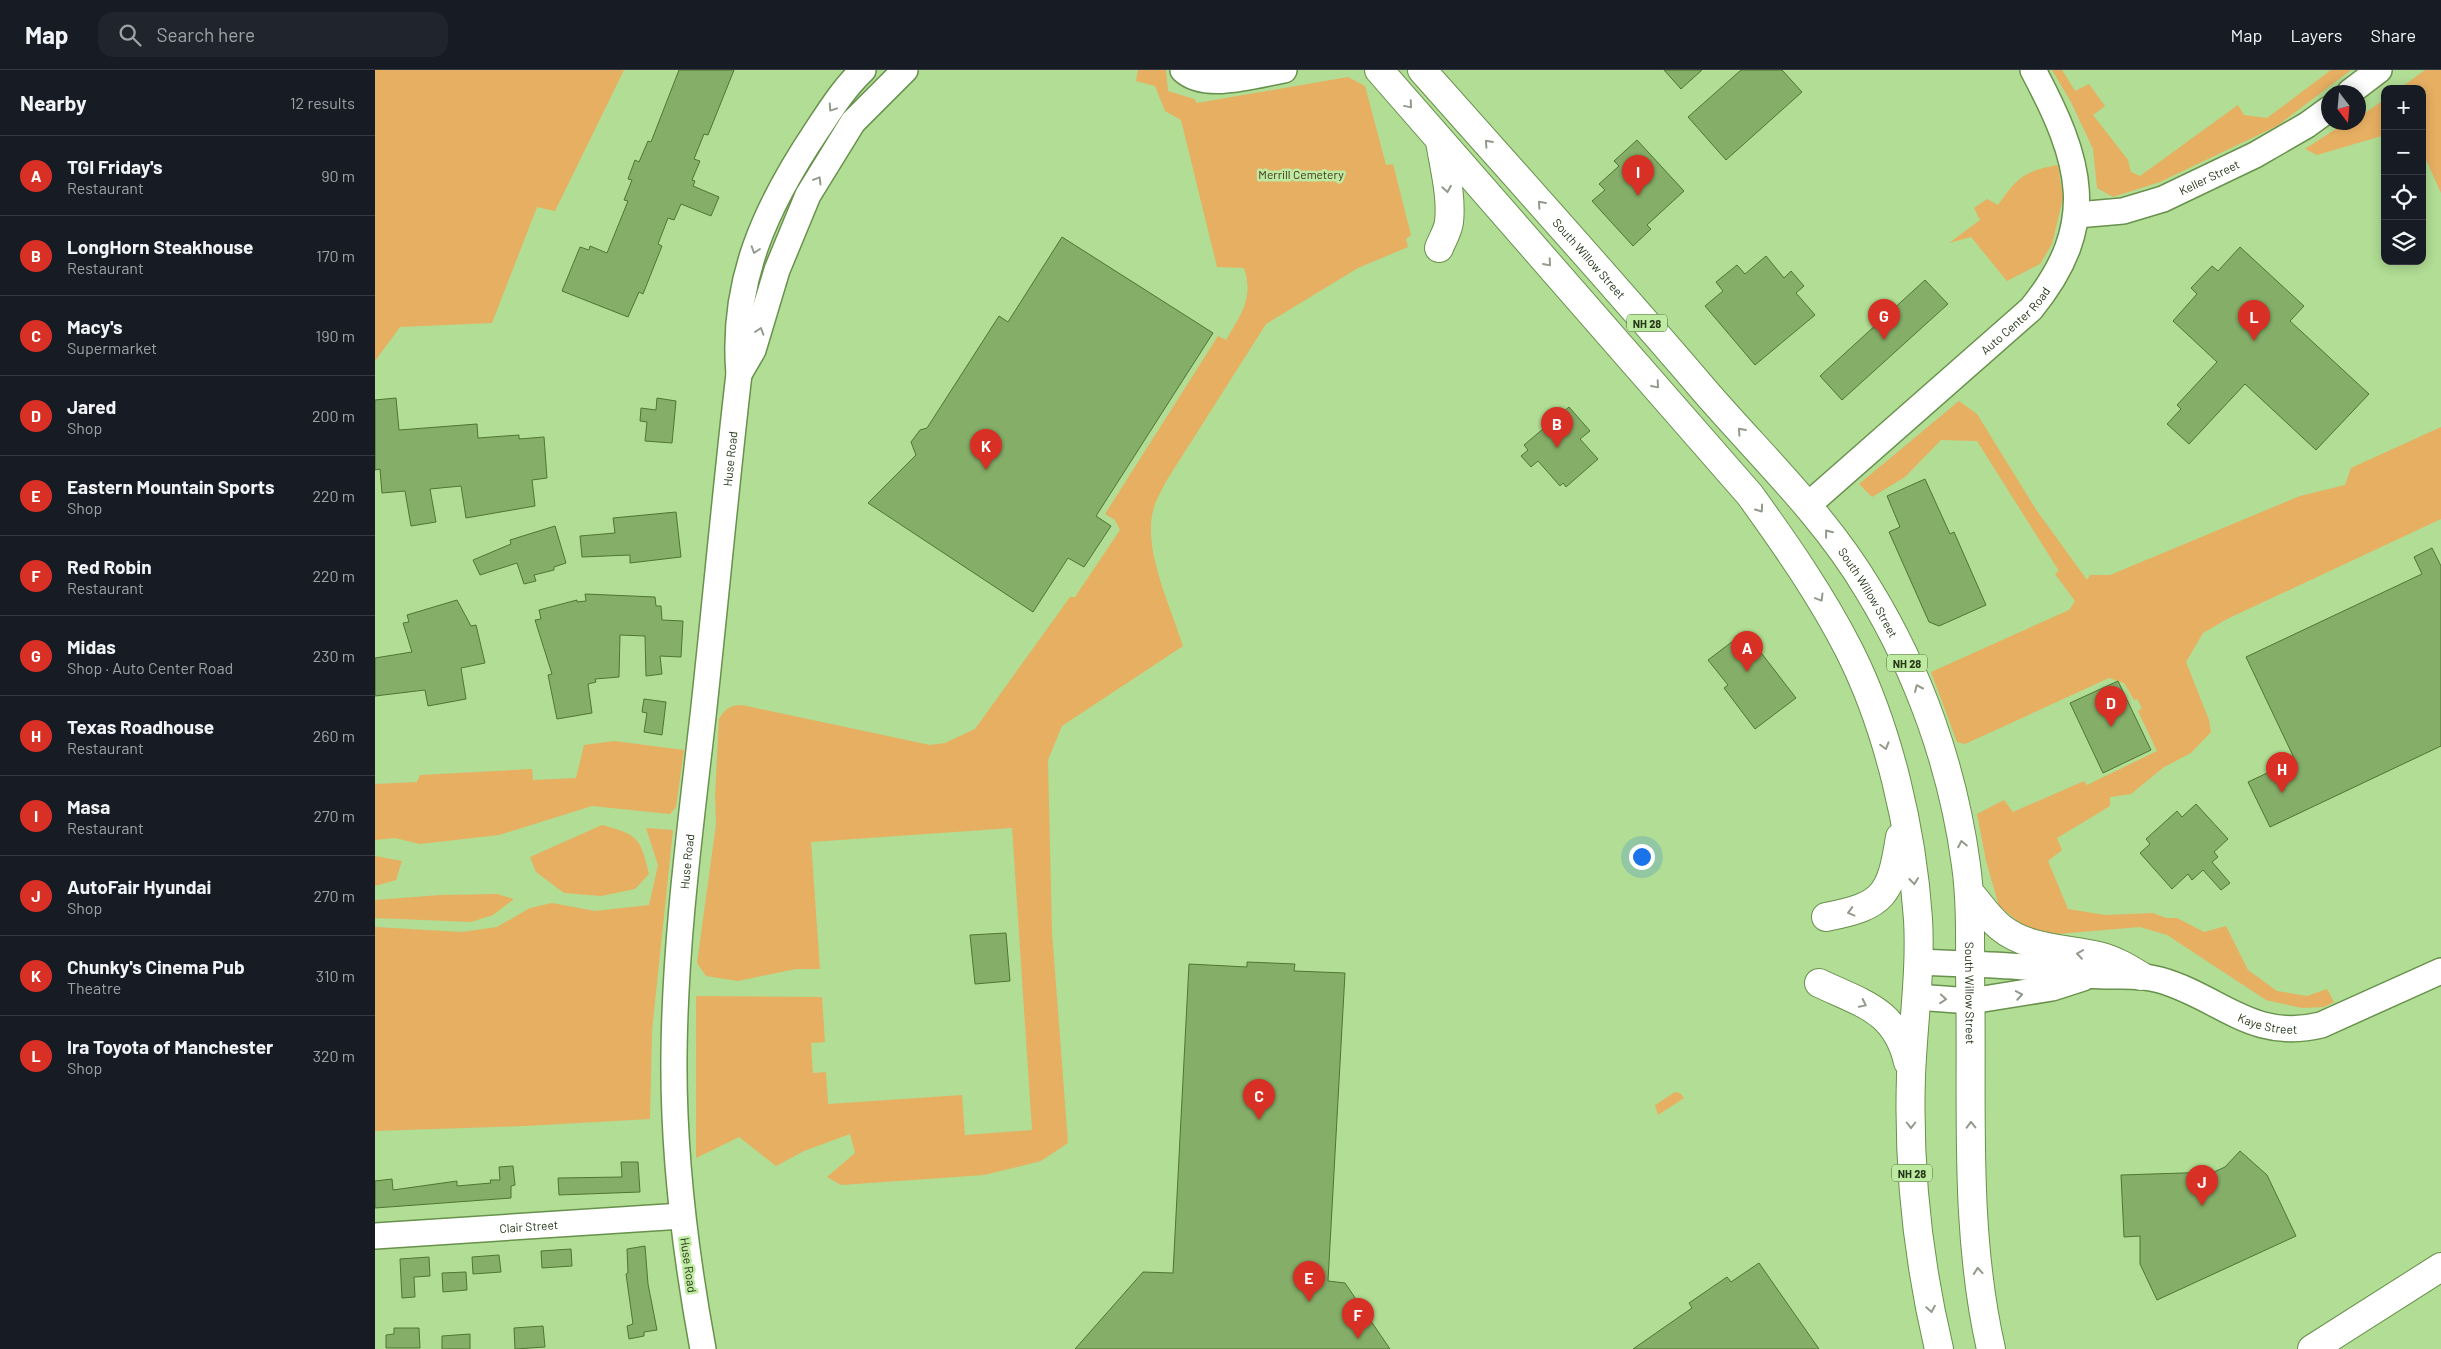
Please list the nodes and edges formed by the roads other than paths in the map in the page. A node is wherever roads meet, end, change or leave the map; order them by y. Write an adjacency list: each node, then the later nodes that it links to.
1 (863, 70): 14 (street, Huse Road, one-way to 14)
2 (905, 70): 14 (street, Huse Road, one-way to 2)
3 (1183, 70): 4 (street)
4 (1284, 70)
5 (1379, 70): 11 (main road, NH 28, one-way to 11)
6 (1422, 70): 15 (main road, South Willow Street / NH 28, one-way to 6)
7 (2033, 70): 12 (street, Auto Center Road)
8 (2379, 70): 9 (street)
9 (2359, 85)
10 (2321, 115): 12 (street, Keller Street)
11 (1440, 141): 13 (main road, one-way to 13); 16 (main road, NH 28, one-way to 16)
12 (2077, 215): 15 (street, Auto Center Road)
13 (1439, 248)
14 (739, 374): 28 (street, Huse Road)
15 (1807, 506): 17 (main road, South Willow Street / NH 28, one-way to 15)
16 (1904, 816): 18 (main road, one-way to 18); 19 (main road, NH 28, one-way to 19)
17 (1969, 892): 20 (main road, South Willow Street / NH 28); 23 (main road, one-way to 17)
18 (1826, 917)
19 (1918, 962): 20 (street, Kaye Street); 25 (main road, NH 28)
20 (1970, 965): 22 (street, Kaye Street); 26 (main road, South Willow Street / NH 28)
21 (2441, 971): 23 (street, Kaye Street)
22 (2091, 976): 23 (street, Kaye Street); 26 (street, Kaye Street, one-way to 22)
23 (2141, 976)
24 (1819, 983): 27 (main road, one-way to 27)
25 (1916, 997): 26 (street, Kaye Street, one-way to 26); 27 (main road, NH 28)
26 (1971, 1001): 33 (main road, South Willow Street / NH 28, one-way to 26)
27 (1911, 1076): 32 (main road, NH 28, one-way to 32)
28 (683, 1216): 29 (street, Clair Street); 31 (street, Huse Road)
29 (375, 1236)
30 (2433, 1272): 34 (main road); 35 (main road)
31 (703, 1349)
32 (1939, 1349)
33 (1991, 1349)
34 (2312, 1349)
35 (2339, 1349)

